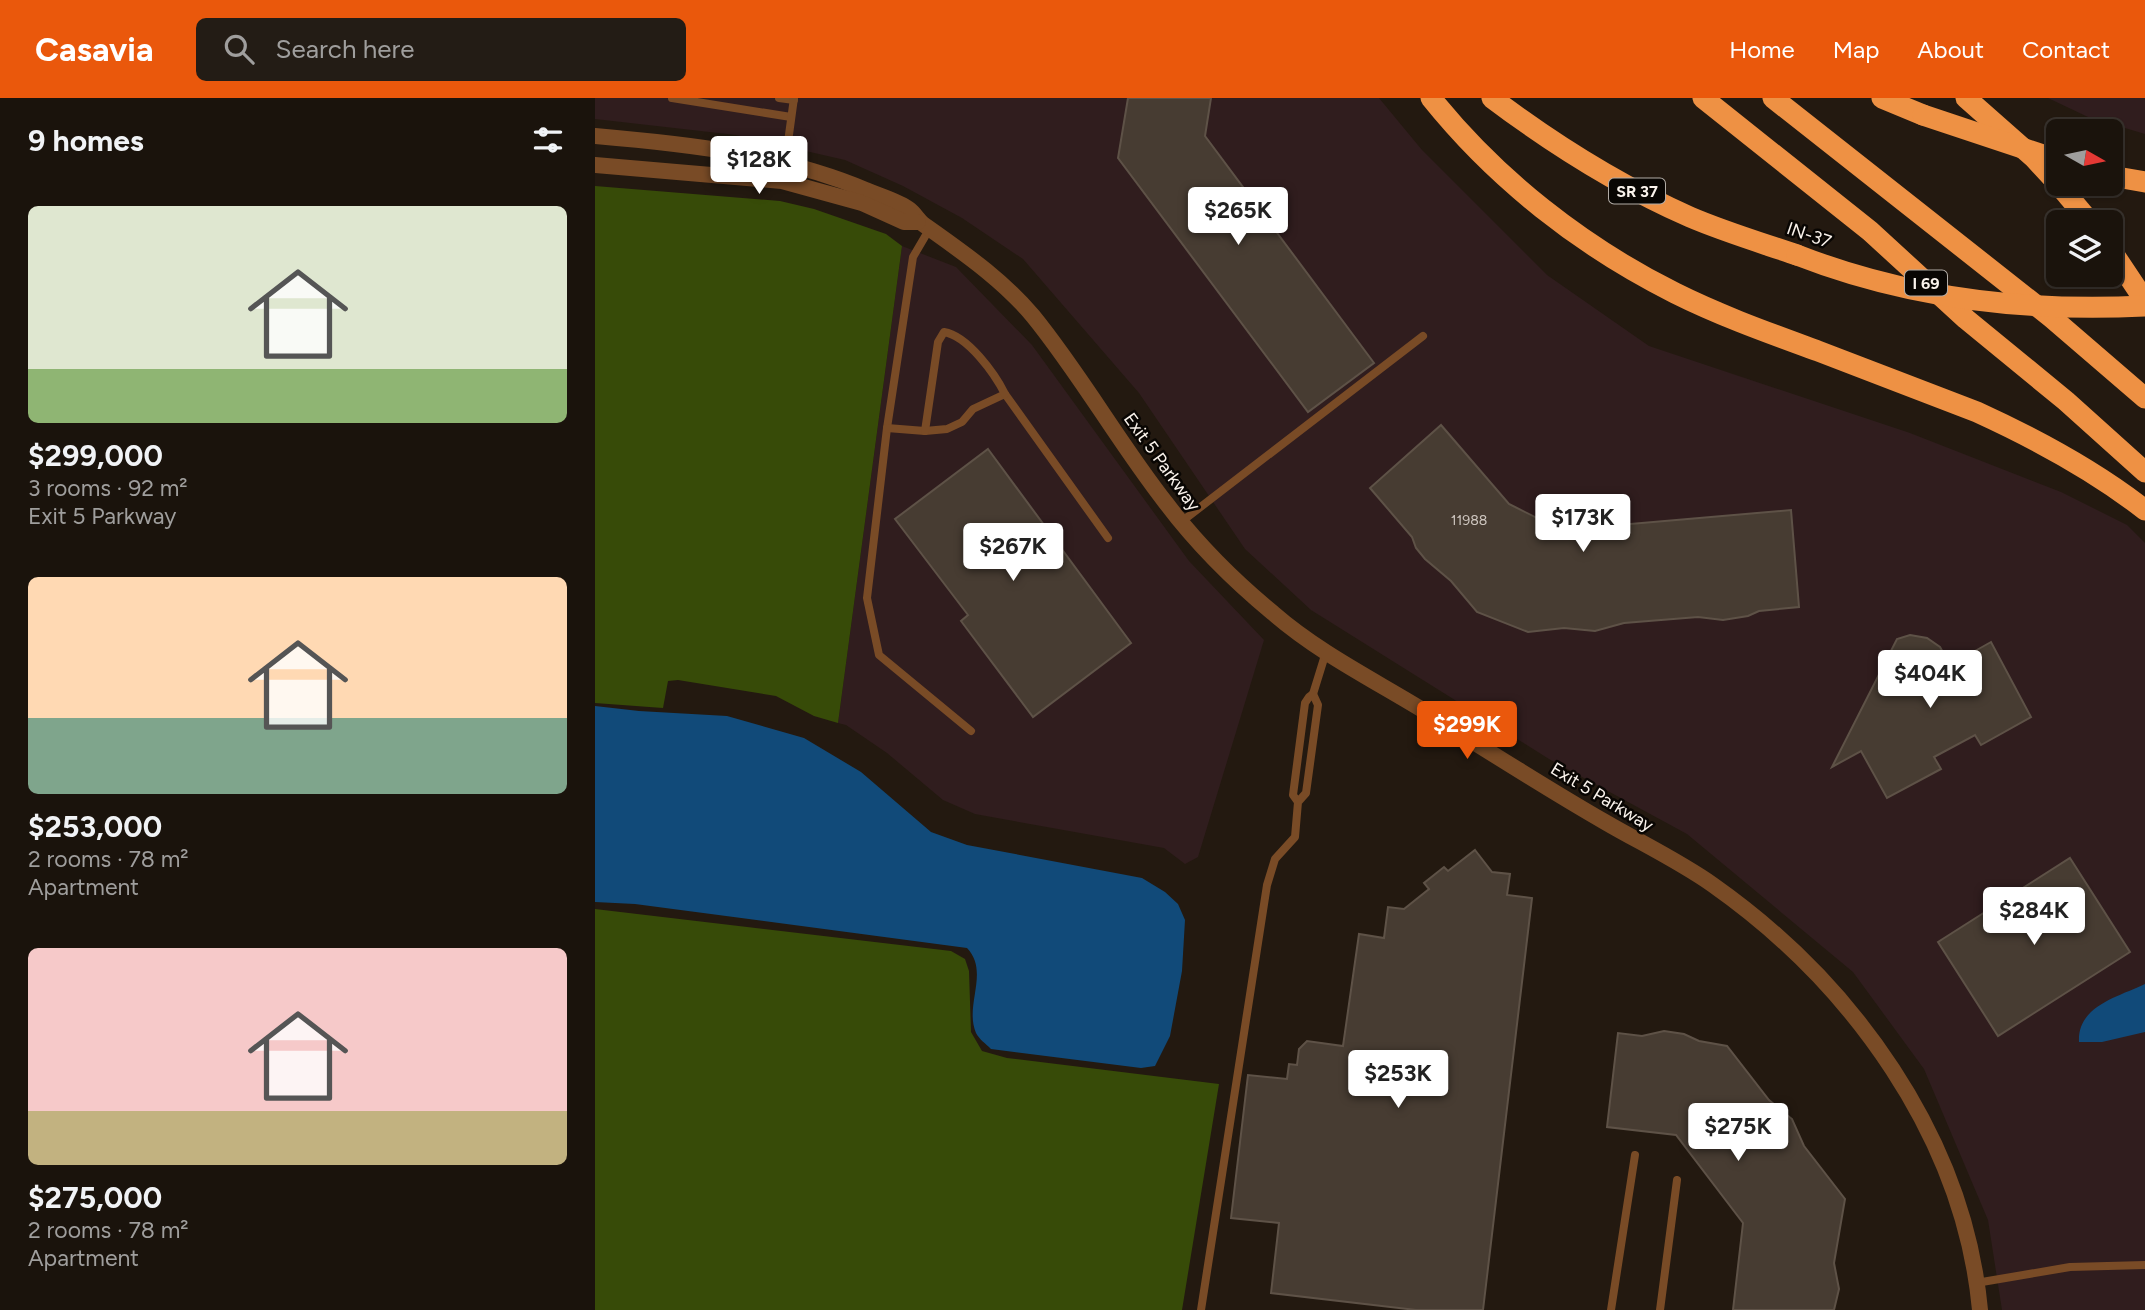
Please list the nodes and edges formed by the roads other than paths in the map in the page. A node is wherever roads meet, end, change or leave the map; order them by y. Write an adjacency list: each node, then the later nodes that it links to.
1 (672, 98): 10 (lane)
2 (779, 98): 9 (lane)
3 (1431, 98): 30 (highway)
4 (1492, 98): 23 (highway, IN-37 / SR 37, bridge)
5 (1703, 98): 29 (highway, I 69)
6 (1773, 98): 26 (highway)
7 (1882, 98): 12 (highway, bridge)
8 (1966, 98): 15 (highway)
9 (794, 99): 10 (lane)
10 (792, 117): 13 (lane)
11 (595, 136): 13 (street, Exit 5 Parkway)
12 (2046, 156)
13 (785, 162): 17 (lane); 21 (street, Exit 5 Parkway)
14 (595, 165): 17 (street, Exit 5 Parkway)
15 (2046, 171)
16 (2123, 178): 18 (highway)
17 (782, 181): 21 (street, Exit 5 Parkway)
18 (2145, 182)
19 (2068, 196): 20 (highway)
20 (2080, 210)
21 (924, 225): 27 (lane); 31 (street, Exit 5 Parkway)
22 (2123, 269): 23 (highway)
23 (2145, 304)
24 (1423, 337): 31 (lane)
25 (1005, 394): 28 (lane); 28 (lane); 32 (lane)
26 (2145, 398)
27 (887, 428): 28 (lane); 35 (lane)
28 (926, 431)
29 (2145, 472)
30 (2145, 510)
31 (1181, 522): 33 (street, Exit 5 Parkway)
32 (1108, 538)
33 (1326, 652): 34 (lane); 40 (street, Exit 5 Parkway)
34 (1313, 694): 36 (lane); 36 (lane)
35 (971, 732)
36 (1298, 802): 41 (lane)
37 (1635, 1155): 42 (lane)
38 (1677, 1180): 43 (lane)
39 (2145, 1265): 40 (lane)
40 (1976, 1283): 44 (street, Exit 5 Parkway)
41 (1201, 1310)
42 (1611, 1310)
43 (1660, 1310)
44 (1980, 1310)

